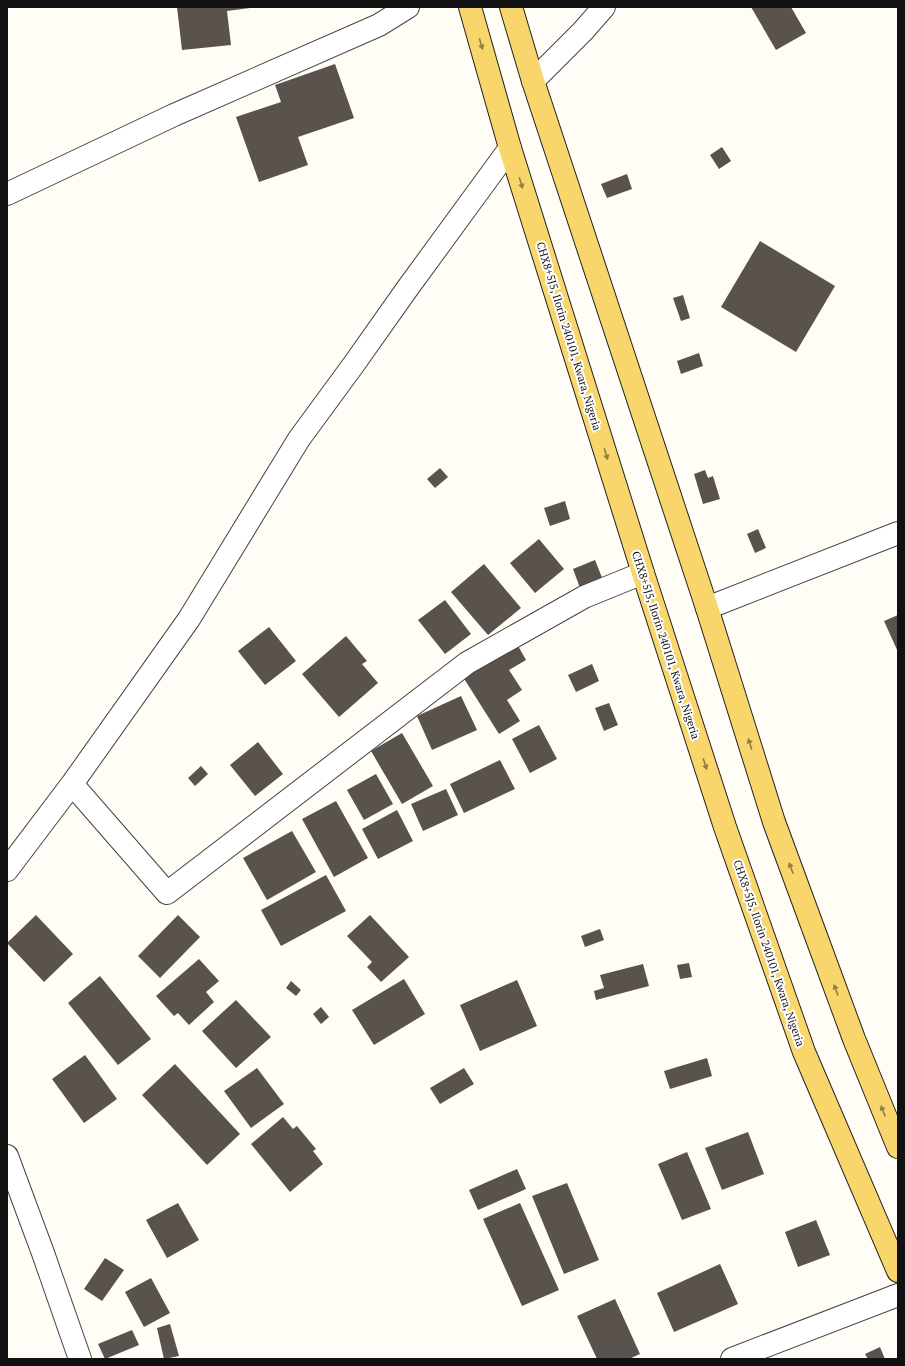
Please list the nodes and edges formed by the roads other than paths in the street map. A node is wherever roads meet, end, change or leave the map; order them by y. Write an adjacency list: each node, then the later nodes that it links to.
1 (408, 7): 7 (street)
2 (470, 7): 6 (main road, CHX8+5J5, Ilorin 240101, Kwara, Nigeria, one-way to 6)
3 (511, 7): 5 (main road)
4 (604, 7): 5 (street)
5 (533, 81): 10 (main road)
6 (510, 148): 9 (main road, CHX8+5J5, Ilorin 240101, Kwara, Nigeria, one-way to 9); 11 (street)
7 (7, 194)
8 (898, 533): 10 (street)
9 (643, 573): 11 (street); 15 (main road, CHX8+5J5, Ilorin 240101, Kwara, Nigeria, one-way to 15)
10 (707, 608): 13 (main road, one-way to 10)
11 (72, 784): 12 (street)
12 (7, 870)
13 (898, 1147)
14 (7, 1156): 17 (street)
15 (898, 1271)
16 (898, 1295): 18 (street)
17 (80, 1359)
18 (732, 1359)

